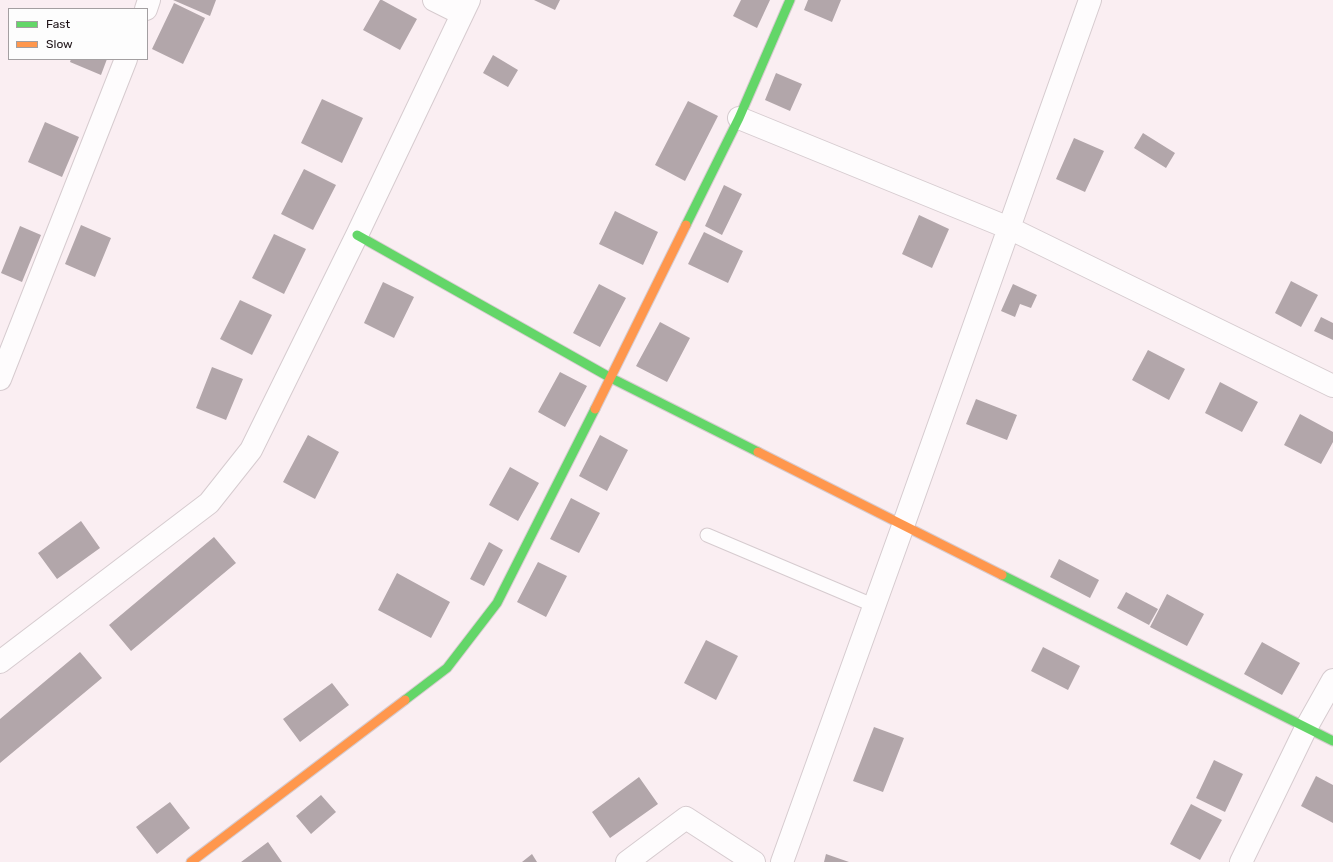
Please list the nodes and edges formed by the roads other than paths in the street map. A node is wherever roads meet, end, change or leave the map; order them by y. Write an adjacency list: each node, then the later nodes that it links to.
1 (434, 0): 4 (street)
2 (790, 0): 6 (street)
3 (1090, 0): 7 (street)
4 (466, 7): 8 (street)
5 (126, 60): 10 (street)
6 (739, 118): 7 (street); 9 (street)
7 (1009, 228): 11 (street); 12 (street)
8 (357, 235): 9 (street); 15 (street)
9 (611, 378): 12 (street); 19 (street)
10 (0, 379)
11 (1333, 386)
12 (904, 526): 14 (street); 17 (street)
13 (707, 535): 14 (lane)
14 (875, 606): 22 (street)
15 (0, 662)
16 (1333, 680): 17 (street)
17 (1306, 728): 18 (street); 23 (street)
18 (1333, 741)
19 (191, 862)
20 (627, 862): 21 (street)
21 (754, 862)
22 (782, 862)
23 (1241, 862)

